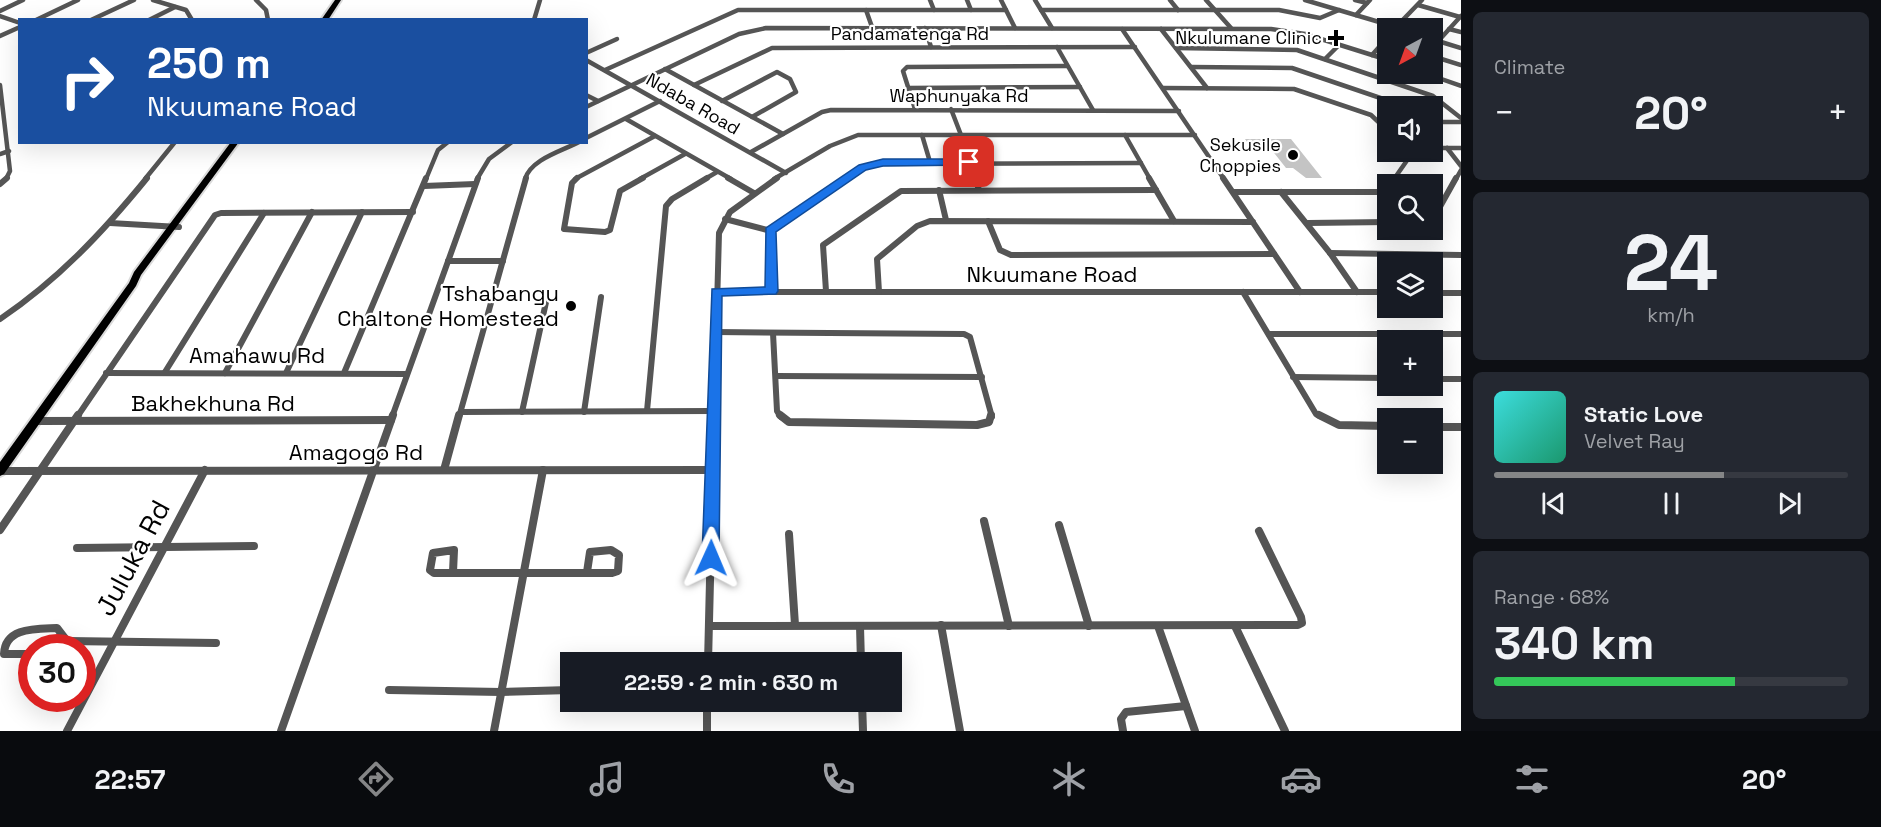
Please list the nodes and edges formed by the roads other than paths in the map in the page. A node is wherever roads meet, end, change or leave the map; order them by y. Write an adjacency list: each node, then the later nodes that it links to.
1 (23, 0): 20 (street)
2 (78, 0): 32 (street)
3 (134, 0): 33 (street)
4 (153, 0): 19 (street)
5 (256, 0): 36 (street)
6 (338, 0): 37 (main road)
7 (540, 0): 38 (street)
8 (930, 0): 22 (street)
9 (967, 0): 23 (street)
10 (1001, 0): 24 (street)
11 (1035, 0): 25 (street)
12 (1170, 0): 26 (street)
13 (1206, 0): 27 (street)
14 (1305, 0): 28 (street)
15 (1355, 0): 17 (street)
16 (1422, 0): 18 (street)
17 (1368, 2): 29 (street)
18 (1418, 5): 31 (street); 39 (street)
19 (175, 7): 34 (street); 35 (street)
20 (0, 10)
21 (866, 10): 22 (street); 43 (street); 73 (street)
22 (934, 10): 23 (street)
23 (971, 10): 24 (street)
24 (1006, 10): 45 (street)
25 (1041, 10): 26 (street); 46 (street)
26 (1178, 10): 27 (street)
27 (1215, 10): 28 (street); 47 (street)
28 (1339, 10): 29 (street)
29 (1356, 15): 40 (street)
30 (0, 16): 41 (street)
31 (1461, 16): 50 (street)
32 (40, 18)
33 (95, 18)
34 (153, 18)
35 (191, 18)
36 (268, 18)
37 (325, 18)
38 (535, 18)
39 (1406, 18)
40 (1377, 22)
41 (18, 24)
42 (18, 26): 52 (street)
43 (872, 27): 44 (street); 72 (street)
44 (925, 28): 45 (street); 57 (street)
45 (1015, 28): 46 (street)
46 (1052, 28): 48 (street)
47 (1231, 28): 49 (street); 56 (street)
48 (1122, 29): 49 (street); 59 (street)
49 (1161, 29): 60 (street)
50 (1449, 29): 51 (street); 53 (street)
51 (1461, 32)
52 (0, 36)
53 (1443, 36)
54 (617, 39): 63 (street)
55 (1443, 43): 61 (street)
56 (1339, 45): 64 (street); 66 (street)
57 (932, 46): 58 (street, Pandamatenga Rd); 77 (street, Pandamatenga Rd)
58 (1057, 47): 59 (street, Pandamatenga Rd); 70 (street)
59 (1135, 47): 81 (street)
60 (1176, 48): 66 (street); 71 (street)
61 (1461, 48)
62 (1377, 49): 64 (street)
63 (588, 52)
64 (1371, 55): 65 (street)
65 (1377, 57)
66 (1325, 59): 95 (street)
67 (1443, 59): 69 (street)
68 (588, 61): 73 (street, Ndaba Road)
69 (1461, 65)
70 (1067, 66): 79 (street); 80 (street)
71 (1191, 67): 82 (street); 84 (street)
72 (664, 69): 76 (street); 77 (street)
73 (605, 70): 76 (street, Ndaba Road)
74 (1443, 80): 78 (street)
75 (0, 85): 114 (street)
76 (632, 85): 85 (street); 86 (street, Ndaba Road)
77 (694, 85): 87 (street)
78 (1461, 86)
79 (1080, 87): 80 (street); 91 (street)
80 (908, 88): 89 (street)
81 (1163, 88): 82 (street); 92 (street)
82 (1207, 88): 96 (street)
83 (588, 95): 85 (street)
84 (1377, 97)
85 (598, 101): 88 (street)
86 (660, 101): 94 (street); 115 (street, Ndaba Road)
87 (722, 101): 93 (street); 93 (street)
88 (588, 106)
89 (915, 109): 90 (street, Waphunyaka Rd); 99 (street, Waphunyaka Rd)
90 (951, 110): 91 (street, Waphunyaka Rd); 101 (street)
91 (1092, 110): 92 (street, Waphunyaka Rd)
92 (1179, 111): 103 (street)
93 (752, 117): 99 (street)
94 (626, 118): 104 (street); 105 (street)
95 (1461, 118)
96 (1377, 119)
97 (1443, 122): 98 (street)
98 (1461, 122)
99 (783, 134): 115 (street, Waphunyaka Rd)
100 (922, 135): 101 (street); 118 (street); 123 (street)
101 (962, 135): 102 (street)
102 (1125, 135): 103 (street); 120 (street)
103 (1195, 135): 130 (street)
104 (655, 136): 117 (street); 117 (street)
105 (588, 137)
106 (174, 144): 146 (street)
107 (234, 144): 147 (main road)
108 (446, 144): 126 (street)
109 (509, 144): 125 (street)
110 (575, 144): 153 (street)
111 (1443, 148): 112 (street)
112 (1447, 148): 113 (street); 121 (street)
113 (1461, 148)
114 (9, 151): 116 (street); 124 (street)
115 (751, 152): 123 (street, Ndaba Road)
116 (0, 154)
117 (686, 154): 122 (street)
118 (930, 162): 119 (street); 148 (street)
119 (969, 162): 120 (street); 128 (street)
120 (1141, 163): 129 (street)
121 (1461, 168): 134 (street)
122 (717, 172): 133 (street); 183 (street)
123 (786, 172): 133 (street)
124 (1, 183)
125 (474, 184): 126 (street); 152 (street)
126 (424, 186): 137 (street)
127 (939, 190): 128 (street); 140 (street); 155 (street)
128 (979, 190): 129 (street)
129 (1156, 190): 142 (street)
130 (1234, 192): 131 (street); 143 (street)
131 (1281, 192): 132 (street); 145 (street)
132 (1377, 192)
133 (754, 193): 139 (street)
134 (1443, 201)
135 (312, 212): 136 (street); 138 (street); 173 (street)
136 (362, 212): 137 (street); 174 (street)
137 (413, 212): 175 (street)
138 (264, 213): 171 (street); 172 (street)
139 (725, 219): 148 (street); 157 (street)
140 (946, 220): 141 (street); 158 (street)
141 (988, 220): 142 (street); 150 (street)
142 (1174, 221): 143 (street)
143 (1253, 222): 150 (street)
144 (1377, 222): 145 (street)
145 (1308, 223): 149 (street)
146 (110, 224): 147 (street); 166 (street)
147 (175, 227): 189 (main road)
148 (771, 231): 154 (street)
149 (1330, 253): 151 (street); 161 (street)
150 (1274, 254): 160 (street)
151 (1461, 255)
152 (448, 261): 153 (street); 176 (street)
153 (503, 261): 185 (street)
154 (771, 291): 155 (street, Nkuumane Road); 157 (street, Nkuumane Road)
155 (826, 291): 158 (street, Nkuumane Road)
156 (548, 292): 186 (street)
157 (716, 292): 167 (street)
158 (879, 292): 159 (street, Nkuumane Road)
159 (1243, 292): 160 (street, Nkuumane Road); 169 (street)
160 (1300, 292): 161 (street, Nkuumane Road)
161 (1357, 292): 162 (street, Nkuumane Road)
162 (1377, 292)
163 (1457, 293): 165 (street)
164 (601, 297): 187 (street)
165 (1461, 301)
166 (0, 319)
167 (715, 332): 168 (street); 184 (street)
168 (773, 333): 177 (street); 178 (street)
169 (1269, 334): 170 (street); 179 (street)
170 (1461, 334)
171 (165, 372): 172 (street, Amahawu Rd); 173 (street, Amahawu Rd)
172 (106, 373): 190 (street)
173 (225, 373): 174 (street, Amahawu Rd)
174 (286, 373): 175 (street, Amahawu Rd)
175 (344, 373): 176 (street, Amahawu Rd)
176 (407, 374): 188 (street)
177 (776, 376): 178 (street); 178 (street)
178 (982, 377)
179 (1293, 377): 180 (street); 191 (street)
180 (1377, 378)
181 (1443, 379): 182 (street)
182 (1461, 379)
183 (647, 411): 184 (street); 187 (street)
184 (713, 411): 198 (street)
185 (461, 412): 186 (street); 196 (street)
186 (522, 412): 187 (street)
187 (584, 412)
188 (391, 420): 190 (street, Bakhekhuna Rd); 195 (street)
189 (36, 421): 190 (street, Bakhekhuna Rd); 199 (main road)
190 (74, 422): 200 (street)
191 (1377, 426)
192 (1443, 427): 193 (street)
193 (1461, 427)
194 (205, 470): 195 (street, Amagogo Rd); 200 (street, Amagogo Rd); 206 (street, Juluka Rd)
195 (374, 470): 196 (street, Amagogo Rd); 234 (street)
196 (444, 470): 197 (street, Amagogo Rd)
197 (543, 470): 198 (street, Amagogo Rd); 211 (street)
198 (712, 470): 214 (street)
199 (0, 471): 200 (street, Amagogo Rd)
200 (41, 471): 203 (street)
201 (984, 521): 216 (street)
202 (1059, 525): 217 (street)
203 (0, 530)
204 (1259, 531): 219 (street)
205 (789, 534): 212 (street)
206 (165, 546): 207 (street); 208 (street); 222 (street, Juluka Rd)
207 (255, 546)
208 (77, 548)
209 (453, 572): 211 (street)
210 (586, 572): 211 (street)
211 (524, 573): 229 (street)
212 (795, 625): 214 (street); 215 (street)
213 (940, 625): 215 (street); 216 (street); 238 (street)
214 (709, 626): 224 (street)
215 (860, 626): 225 (street)
216 (1009, 626): 217 (street)
217 (1089, 626): 218 (street)
218 (1158, 626): 219 (street); 230 (street)
219 (1235, 626): 241 (street)
220 (62, 634): 226 (street)
221 (96, 641): 222 (street)
222 (115, 641): 223 (street); 233 (street, Juluka Rd)
223 (216, 643)
224 (708, 652)
225 (861, 652)
226 (18, 654)
227 (389, 690): 229 (street)
228 (560, 690): 229 (street)
229 (501, 692): 235 (street)
230 (1186, 706): 239 (street); 240 (street)
231 (707, 712): 236 (street)
232 (862, 712): 237 (street)
233 (67, 731)
234 (281, 731)
235 (494, 731)
236 (707, 731)
237 (863, 731)
238 (960, 731)
239 (1123, 731)
240 (1195, 731)
241 (1285, 731)

